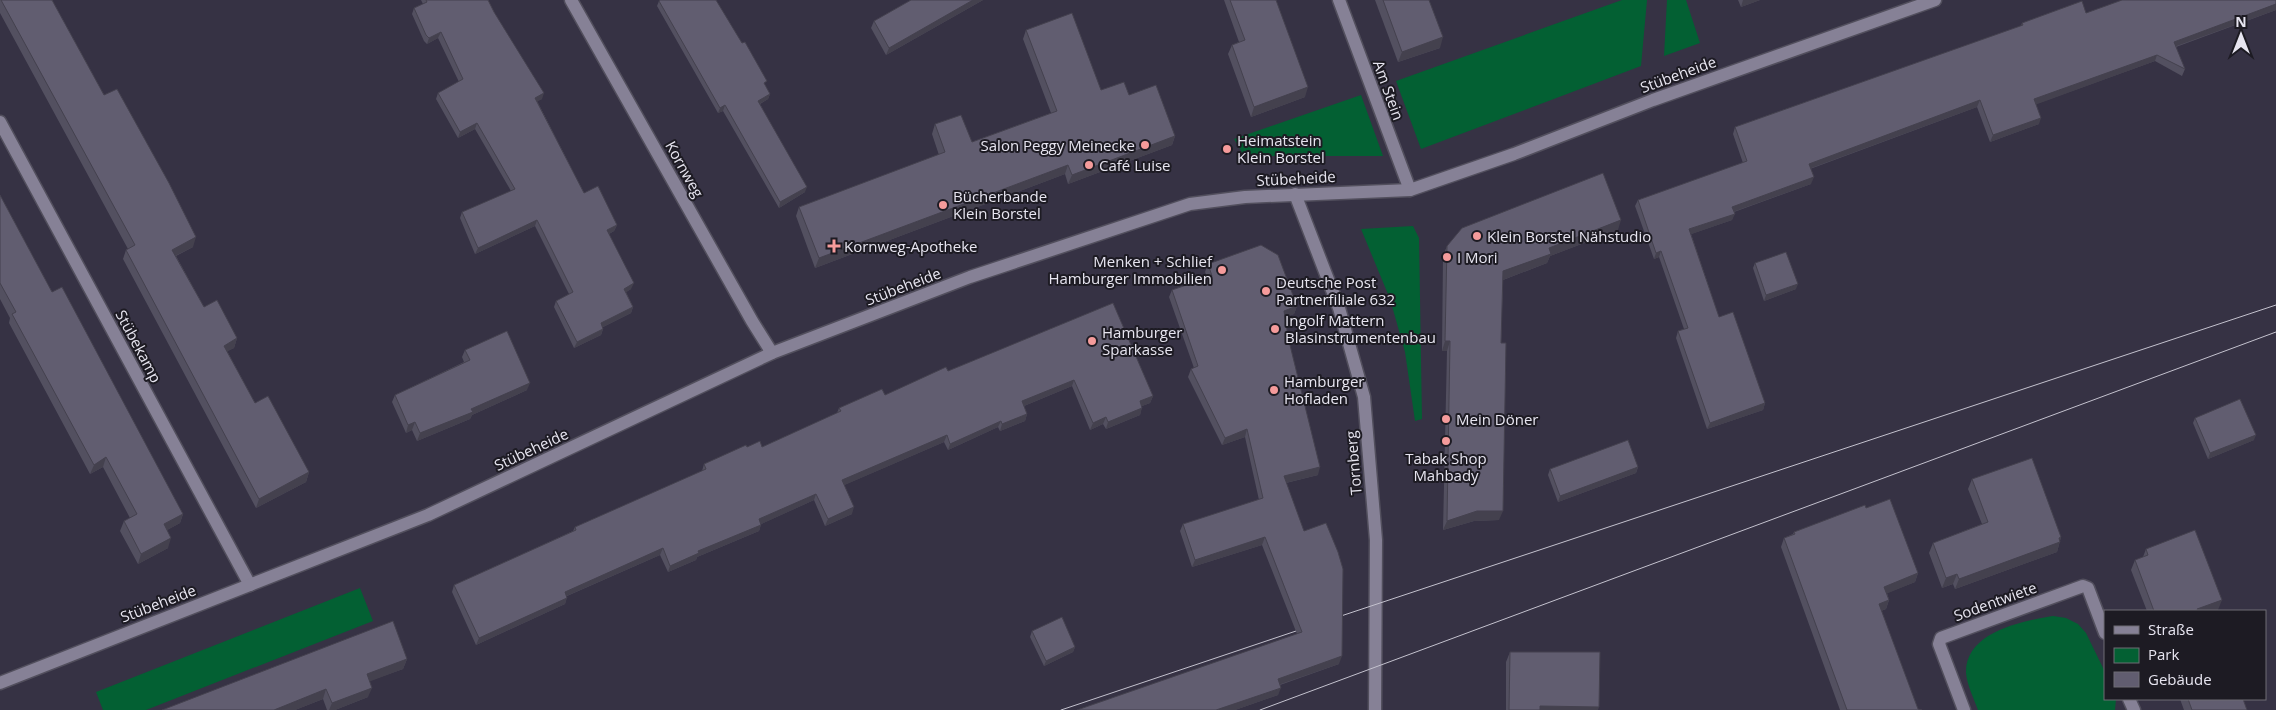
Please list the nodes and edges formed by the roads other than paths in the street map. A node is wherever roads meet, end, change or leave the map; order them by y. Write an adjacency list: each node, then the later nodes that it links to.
1 (571, 0): 7 (street, Kornweg)
2 (1339, 0): 5 (street, Am Stein)
3 (1935, 0): 5 (street, Stübeheide)
4 (0, 122): 8 (street, Stübekamp)
5 (1410, 190): 6 (street, Stübeheide)
6 (1294, 194): 7 (street, Stübeheide); 11 (street, Tornberg)
7 (772, 353): 8 (street, Stübeheide)
8 (250, 585): 10 (street, Stübeheide)
9 (2104, 630): 12 (street, Sodentwiete)
10 (0, 682)
11 (1375, 710)
12 (1964, 710)

